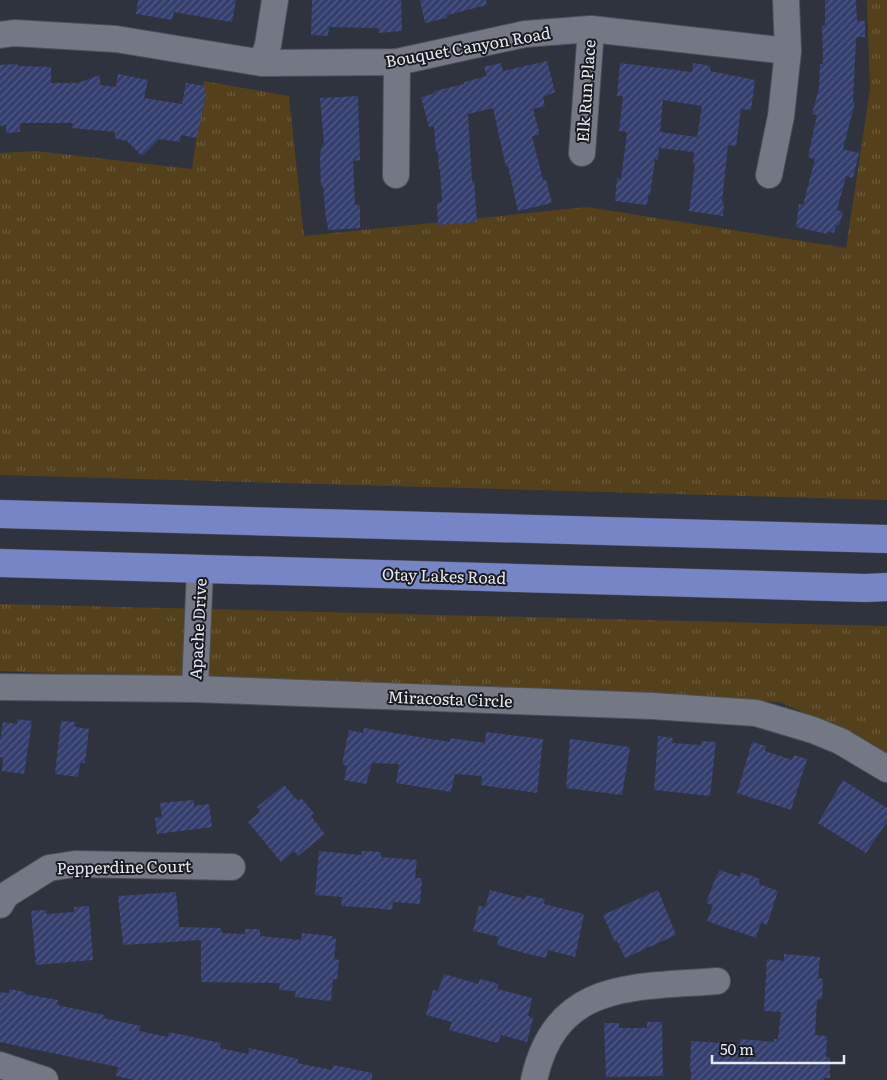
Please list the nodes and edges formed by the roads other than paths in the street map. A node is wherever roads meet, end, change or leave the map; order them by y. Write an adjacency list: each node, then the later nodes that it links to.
1 (275, 0): 7 (street)
2 (786, 0): 5 (street)
3 (591, 28): 5 (street, Bouquet Canyon Road); 6 (street, Bouquet Canyon Road); 8 (street, Elk Run Place)
4 (0, 35): 7 (street, Bouquet Canyon Road)
5 (788, 51): 10 (street)
6 (397, 62): 7 (street, Bouquet Canyon Road); 9 (street)
7 (262, 63)
8 (582, 153)
9 (396, 175)
10 (769, 175)
11 (0, 514): 12 (main road)
12 (887, 539)
13 (0, 563): 14 (main road, Otay Lakes Road)
14 (200, 569): 15 (main road, Otay Lakes Road); 17 (street, Apache Drive)
15 (887, 587)
16 (0, 687): 17 (street, Miracosta Circle)
17 (195, 689): 18 (street, Miracosta Circle)
18 (887, 769)
19 (232, 867): 20 (street, Pepperdine Court)
20 (0, 905)
21 (717, 981): 24 (street)
22 (0, 1065): 23 (street)
23 (45, 1080)
24 (534, 1080)

